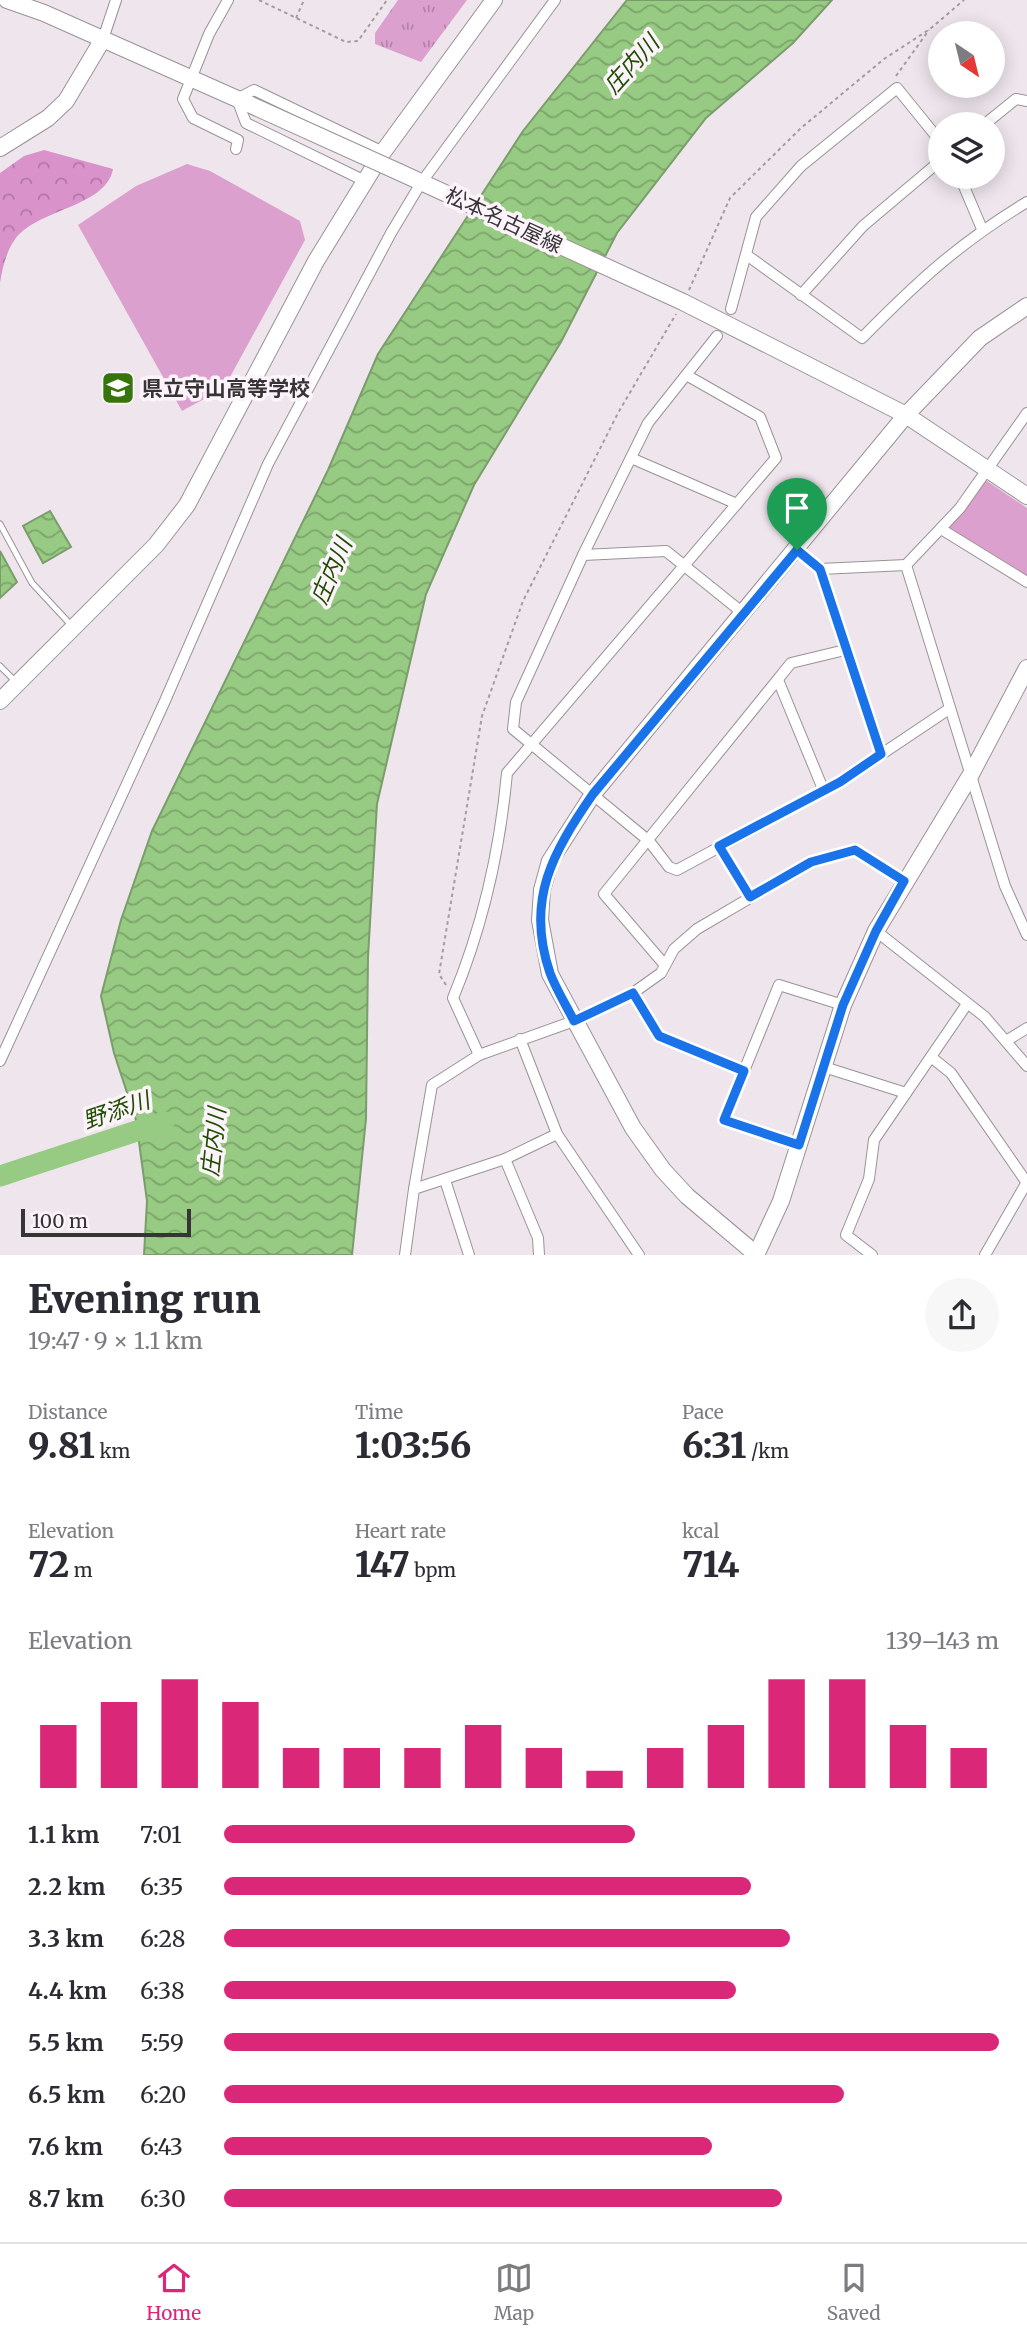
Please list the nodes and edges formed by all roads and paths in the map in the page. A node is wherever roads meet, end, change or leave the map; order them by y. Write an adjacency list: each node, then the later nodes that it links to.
1 (7, 0): 11 (street, 松本名古屋線)
2 (116, 0): 11 (street)
3 (228, 0): 12 (street)
4 (259, 0): 9 (path)
5 (304, 0): 9 (path)
6 (387, 0): 9 (path)
7 (494, 0): 20 (street)
8 (555, 0): 23 (street)
9 (296, 18)
10 (928, 32): 13 (path)
11 (103, 39): 12 (street, 松本名古屋線); 18 (street)
12 (192, 78): 15 (street, 松本名古屋線); 19 (street)
13 (897, 88): 17 (street); 27 (street)
14 (1027, 101): 16 (street)
15 (244, 102): 20 (street); 22 (street); 23 (street, 松本名古屋線, bridge)
16 (1000, 112)
17 (928, 126)
18 (0, 148)
19 (236, 149)
20 (383, 152): 22 (street)
21 (928, 171): 28 (street)
22 (365, 181): 48 (street)
23 (421, 183): 34 (street, 松本名古屋線); 77 (street)
24 (965, 189): 26 (street)
25 (1027, 202): 26 (street)
26 (982, 229): 28 (street)
27 (748, 257): 28 (street); 30 (street)
28 (801, 295)
29 (1027, 306): 34 (street)
30 (730, 309)
31 (717, 337): 32 (street)
32 (688, 376): 35 (street); 38 (street)
33 (1027, 413): 36 (street)
34 (906, 415): 36 (street, 松本名古屋線); 41 (street)
35 (631, 458): 38 (street); 42 (street)
36 (986, 468): 37 (street, 松本名古屋線); 40 (street)
37 (1027, 496)
38 (737, 504): 43 (street)
39 (0, 524): 48 (lane)
40 (941, 529): 44 (street); 46 (street)
41 (797, 550): 45 (street); 47 (street)
42 (583, 555): 43 (street); 56 (street)
43 (685, 565): 47 (street); 56 (street)
44 (906, 565): 45 (street); 55 (street)
45 (820, 569): 49 (street)
46 (1027, 582)
47 (743, 612): 60 (street)
48 (74, 628): 53 (street)
49 (845, 650): 52 (street); 57 (street)
50 (0, 666): 53 (lane)
51 (1026, 674): 58 (street)
52 (778, 680): 59 (street); 61 (street)
53 (18, 683): 54 (street)
54 (0, 701)
55 (949, 709): 57 (street); 58 (street)
56 (531, 745): 60 (street); 75 (street)
57 (881, 754): 59 (street)
58 (970, 776): 63 (street); 66 (street)
59 (823, 789): 62 (street)
60 (593, 794): 61 (street); 71 (street)
61 (649, 841): 62 (street); 67 (street)
62 (719, 846): 64 (street)
63 (904, 881): 64 (street); 65 (street)
64 (750, 897): 67 (street)
65 (876, 931): 69 (street); 70 (street)
66 (1027, 935)
67 (664, 964): 68 (street)
68 (633, 993): 71 (street); 80 (street)
69 (967, 1004): 74 (street); 76 (street)
70 (843, 1005): 79 (street); 80 (street)
71 (574, 1021): 73 (street); 92 (street)
72 (1027, 1028): 74 (street)
73 (520, 1039): 75 (street); 82 (street)
74 (1006, 1041): 78 (street)
75 (478, 1055): 87 (street)
76 (931, 1058): 81 (street); 86 (street)
77 (0, 1061)
78 (1027, 1066)
79 (824, 1067): 81 (street); 83 (street)
80 (744, 1071): 83 (street)
81 (905, 1093): 93 (street)
82 (557, 1134): 84 (street); 91 (street)
83 (799, 1145): 92 (street)
84 (505, 1158): 85 (street); 90 (street)
85 (445, 1180): 87 (street); 89 (street)
86 (1027, 1183): 94 (street)
87 (414, 1189): 88 (street)
88 (405, 1255)
89 (469, 1255)
90 (539, 1255)
91 (639, 1255)
92 (756, 1255)
93 (872, 1255)
94 (985, 1255)

